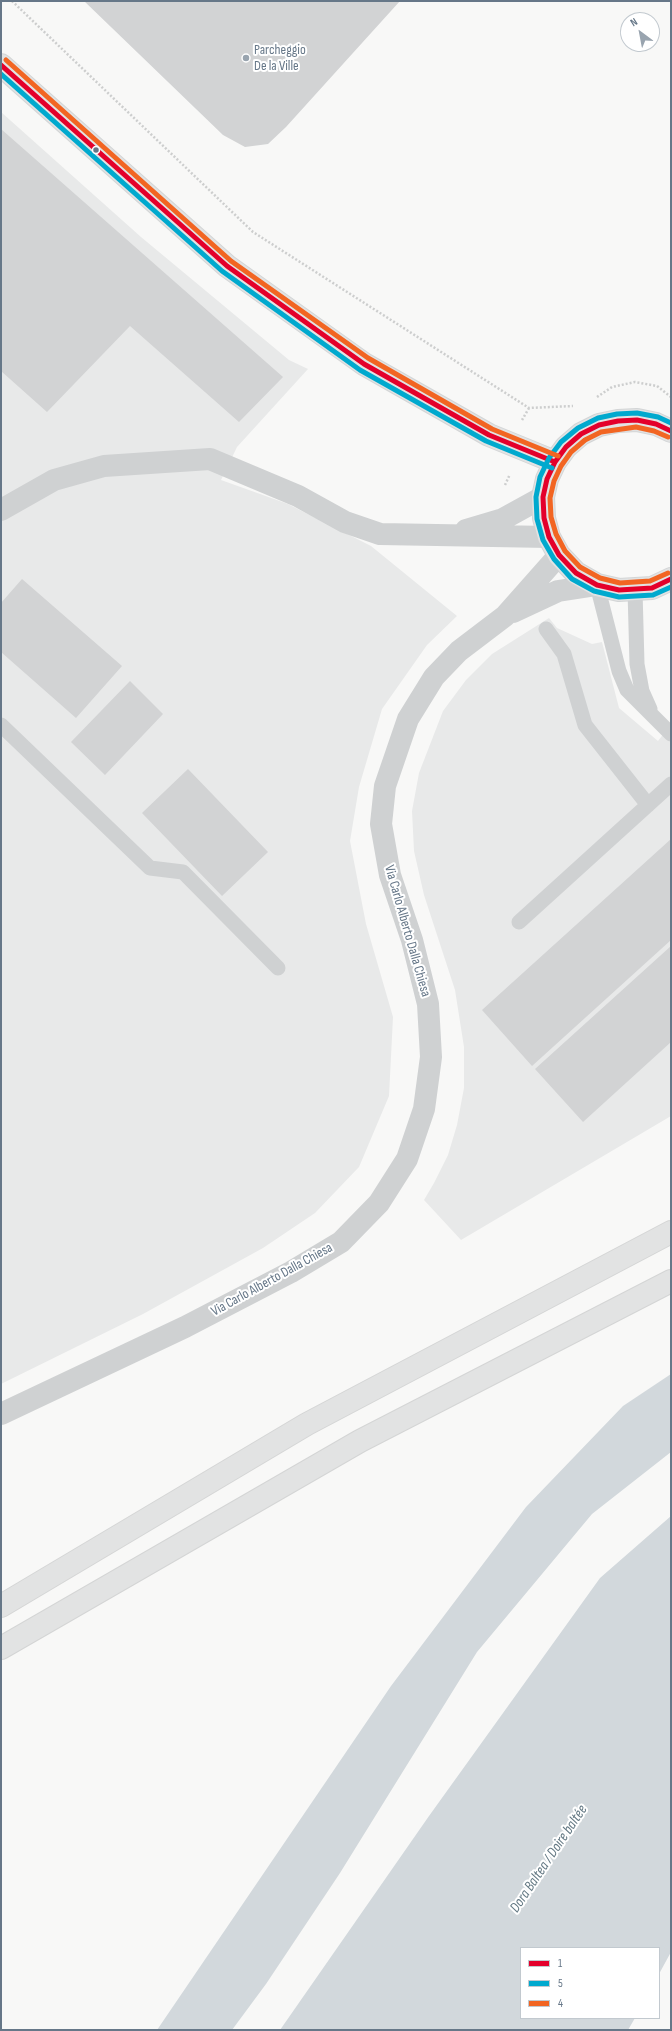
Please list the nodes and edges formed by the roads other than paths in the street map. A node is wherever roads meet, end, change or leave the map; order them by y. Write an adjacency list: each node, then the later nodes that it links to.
1 (1, 65): 3 (main road)
2 (671, 432): 3 (main road)
3 (555, 462): 4 (main road)
4 (544, 497): 6 (street); 7 (main road)
5 (1, 510): 6 (street)
6 (442, 537): 7 (street)
7 (554, 546): 9 (main road); 11 (street, Via Carlo Alberto Dalla Chiesa)
8 (670, 582): 10 (main road)
9 (597, 585): 10 (main road); 11 (street, Via Carlo Alberto Dalla Chiesa); 13 (lane)
10 (635, 590): 13 (lane)
11 (505, 616): 22 (street, Via Carlo Alberto Dalla Chiesa)
12 (546, 629): 17 (lane)
13 (654, 719): 15 (lane)
14 (1, 725): 19 (lane)
15 (671, 734)
16 (671, 784): 17 (lane)
17 (648, 805): 18 (lane)
18 (519, 922)
19 (278, 968)
20 (671, 1232): 23 (main road)
21 (671, 1282): 24 (main road)
22 (1, 1414)
23 (1, 1606)
24 (1, 1648)

